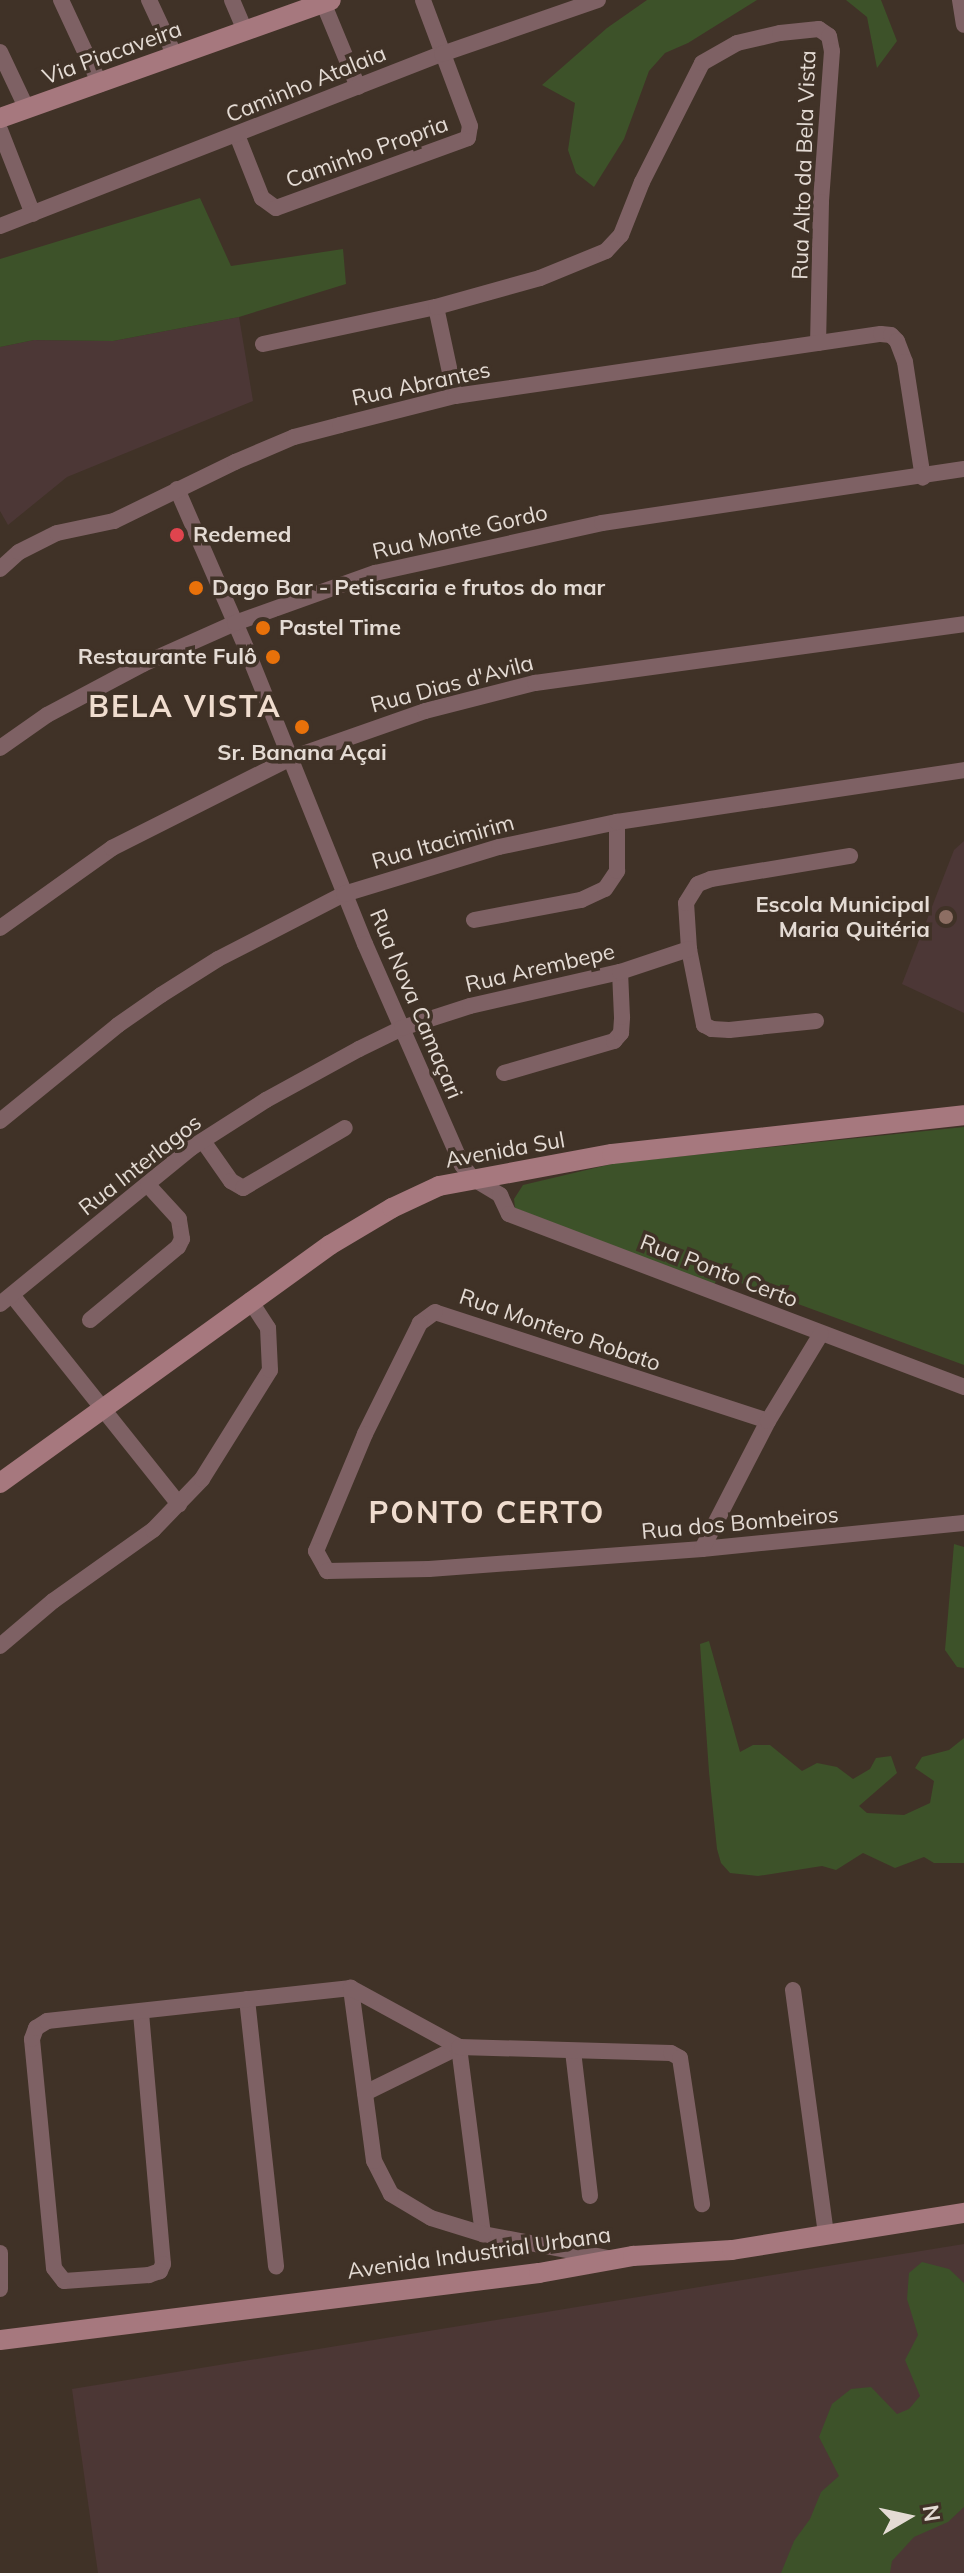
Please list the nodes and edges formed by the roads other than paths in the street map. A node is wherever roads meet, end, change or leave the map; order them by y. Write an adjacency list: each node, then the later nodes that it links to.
1 (61, 0): 13 (street)
2 (149, 0): 12 (street)
3 (232, 0): 9 (street)
4 (423, 0): 11 (street)
5 (598, 0): 11 (street, Caminho Atalaia)
6 (960, 0): 8 (street)
7 (325, 1): 9 (street, Via Piacaveira); 14 (street)
8 (964, 25)
9 (245, 30): 12 (street, Via Piacaveira)
10 (0, 52): 15 (street)
11 (442, 54): 14 (street, Caminho Atalaia); 18 (street, Caminho Propria)
12 (175, 56): 13 (street, Via Piacaveira)
13 (100, 84): 15 (street, Via Piacaveira)
14 (358, 87): 18 (street, Caminho Atalaia)
15 (27, 109): 16 (street, Via Piacaveira)
16 (0, 118)
17 (0, 130): 19 (street)
18 (237, 135): 19 (street, Caminho Atalaia)
19 (33, 214): 20 (street, Caminho Atalaia)
20 (0, 226)
21 (436, 307): 22 (street, Rua Alto da Bela Vista); 23 (street, Rua Alto da Bela Vista); 24 (street)
22 (818, 343): 24 (street, Rua Abrantes); 26 (street, Rua Abrantes)
23 (263, 344)
24 (455, 396): 27 (street, Rua Abrantes)
25 (964, 469): 26 (street, Rua Monte Gordo)
26 (923, 478): 29 (street, Rua Monte Gordo)
27 (177, 489): 28 (street, Rua Abrantes); 29 (street, Rua Nova Camaçari)
28 (0, 569)
29 (235, 623): 31 (street, Rua Monte Gordo); 32 (street, Rua Nova Camaçari)
30 (964, 624): 32 (street, Rua Dias d'Avila)
31 (0, 748)
32 (291, 758): 36 (street, Rua Nova Camaçari); 38 (street, Rua Dias d'Avila)
33 (964, 770): 34 (street, Rua Itacimirim)
34 (617, 822): 36 (street, Rua Itacimirim); 37 (street)
35 (850, 856): 39 (street)
36 (344, 894): 42 (street, Rua Nova Camaçari); 45 (street, Rua Itacimirim)
37 (474, 920)
38 (0, 928)
39 (689, 949): 40 (street, Rua Arembepe); 41 (street)
40 (620, 972): 42 (street, Rua Arembepe); 43 (street)
41 (816, 1021)
42 (402, 1028): 47 (street, Rua Interlagos); 48 (street, Rua Nova Camaçari)
43 (504, 1073)
44 (964, 1115): 48 (street, Avenida Sul)
45 (0, 1121)
46 (345, 1128): 47 (street)
47 (203, 1141): 49 (street, Rua Interlagos)
48 (472, 1178): 51 (street, Avenida Sul); 53 (street, Rua Ponto Certo)
49 (148, 1185): 50 (street, Rua Interlagos); 52 (street)
50 (6, 1300): 55 (street)
51 (250, 1300): 55 (street, Avenida Sul); 58 (street)
52 (90, 1320)
53 (821, 1334): 54 (street, Rua Ponto Certo); 56 (street)
54 (964, 1387)
55 (103, 1412): 57 (street, Avenida Sul); 58 (street)
56 (768, 1421): 60 (street); 61 (street, Rua Montero Robato)
57 (0, 1483)
58 (179, 1504): 62 (street)
59 (964, 1523): 60 (street, Rua dos Bombeiros)
60 (702, 1549): 61 (street, Rua dos Bombeiros)
61 (327, 1571)
62 (0, 1646)
63 (351, 1988): 65 (street); 67 (street); 69 (street)
64 (793, 1990): 74 (street)
65 (247, 1999): 66 (street); 78 (street)
66 (141, 2013): 66 (street)
67 (459, 2047): 68 (street); 69 (street); 73 (street)
68 (573, 2051): 70 (street); 71 (street)
69 (365, 2093): 73 (street)
70 (590, 2196)
71 (702, 2204)
72 (964, 2213): 74 (street, Avenida Industrial Urbana)
73 (483, 2234): 75 (street)
74 (826, 2235): 77 (street, Avenida Industrial Urbana)
75 (542, 2244): 77 (street); 79 (street)
76 (0, 2253): 80 (street)
77 (613, 2260): 79 (street, Avenida Industrial Urbana)
78 (276, 2266)
79 (552, 2270): 81 (street, Avenida Industrial Urbana)
80 (0, 2289)
81 (0, 2340)

